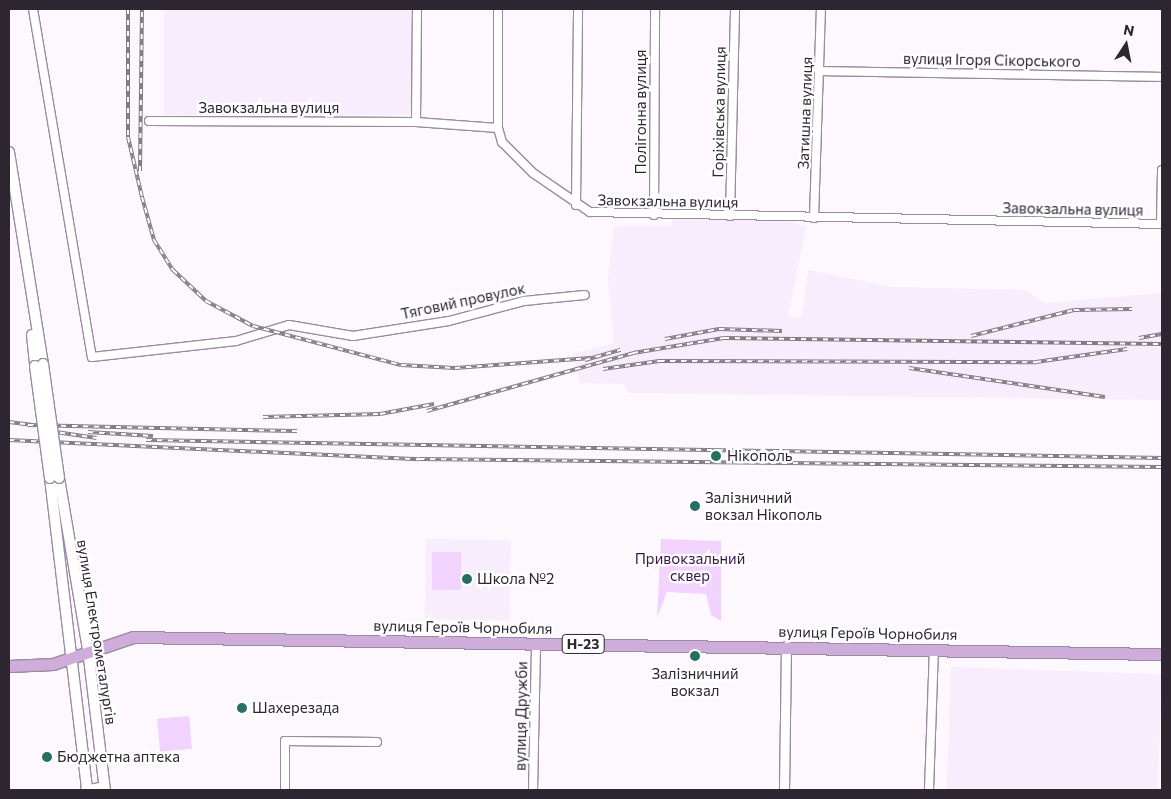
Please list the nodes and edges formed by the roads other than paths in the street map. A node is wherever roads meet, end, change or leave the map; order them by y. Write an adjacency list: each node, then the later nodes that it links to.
1 (33, 9): 20 (street, Тяговий провулок)
2 (417, 9): 11 (street)
3 (498, 9): 12 (street)
4 (578, 9): 15 (street)
5 (656, 9): 16 (street, Полігонна вулиця)
6 (735, 9): 17 (street, Горіхівська вулиця)
7 (822, 9): 8 (street, Затишна вулиця)
8 (821, 71): 9 (street, вулиця Ігоря Сікорського); 18 (street, Затишна вулиця)
9 (1162, 77)
10 (149, 122): 11 (street, Завокзальна вулиця)
11 (416, 122): 12 (street, Завокзальна вулиця)
12 (498, 128): 15 (street, Завокзальна вулиця)
13 (9, 152): 21 (main road, bridge)
14 (1162, 170): 19 (street)
15 (576, 205): 16 (street, Завокзальна вулиця)
16 (654, 215): 17 (street, Завокзальна вулиця)
17 (730, 216): 18 (street, Завокзальна вулиця)
18 (814, 218): 19 (street, Завокзальна вулиця)
19 (1162, 224)
20 (585, 295)
21 (54, 478): 25 (main road, вулиця Електрометалургів); 27 (main road, вулиця Електрометалургів)
22 (536, 643): 23 (main road, вулиця Героїв Чорнобиля / Н-23); 25 (main road, вулиця Героїв Чорнобиля / Н-23); 33 (street, вулиця Дружби)
23 (786, 646): 24 (main road, вулиця Героїв Чорнобиля / Н-23); 34 (street)
24 (934, 649): 26 (main road, вулиця Героїв Чорнобиля / Н-23); 35 (street)
25 (88, 650): 27 (main road, вулиця Героїв Чорнобиля / Н-23); 30 (main road, вулиця Електрометалургів)
26 (1162, 654)
27 (71, 657): 28 (main road, вулиця Героїв Чорнобиля / Н-23); 31 (main road, вулиця Електрометалургів)
28 (9, 666)
29 (377, 742): 32 (street)
30 (104, 788): 31 (street)
31 (87, 790)
32 (285, 790)
33 (533, 790)
34 (784, 790)
35 (929, 790)

